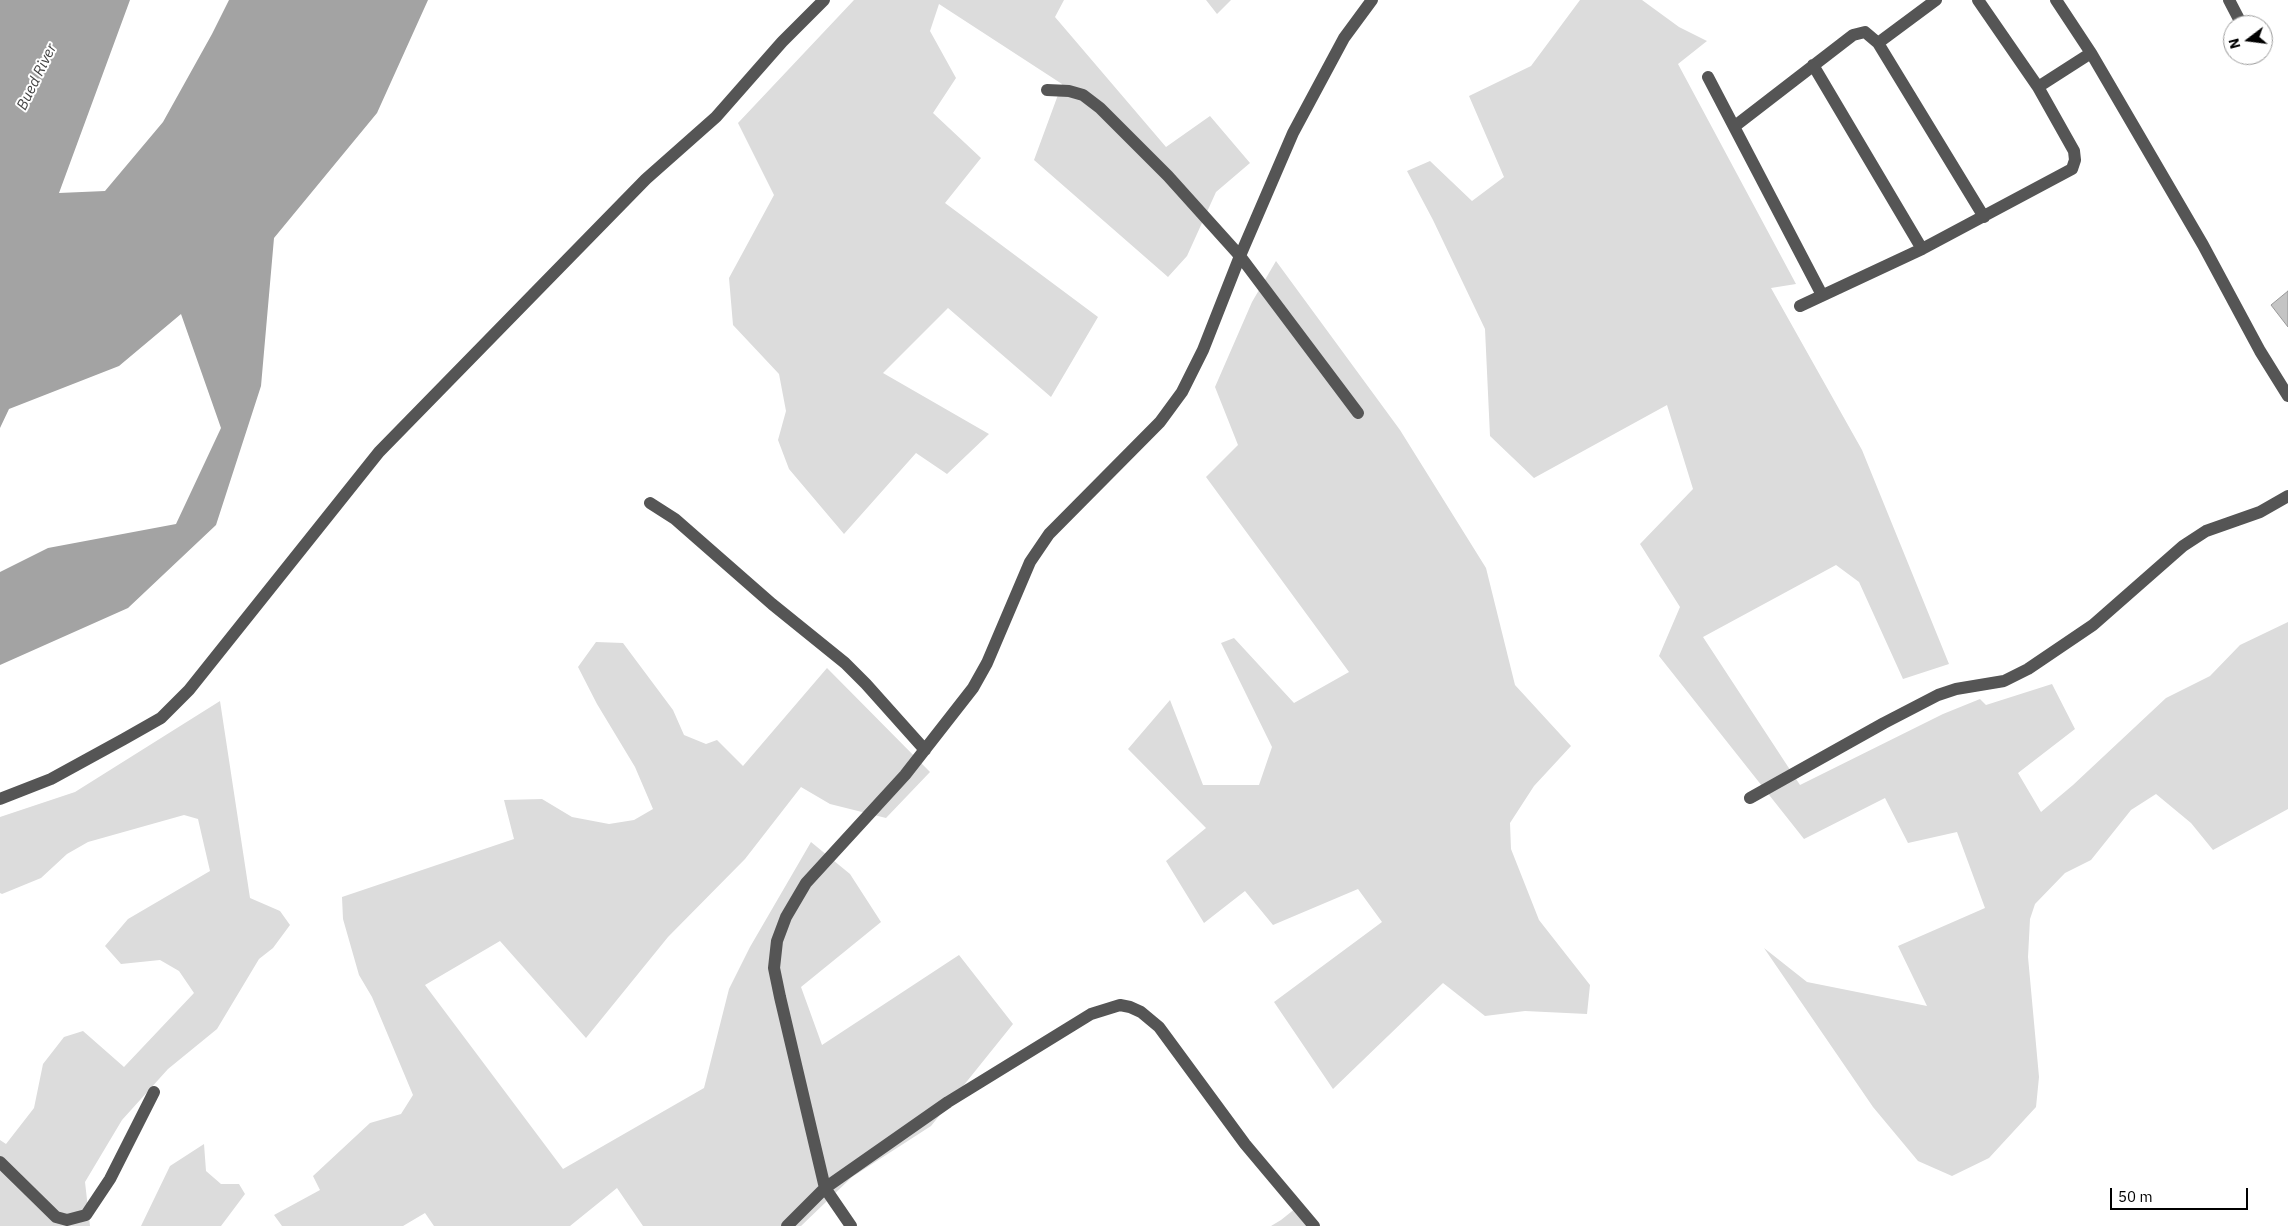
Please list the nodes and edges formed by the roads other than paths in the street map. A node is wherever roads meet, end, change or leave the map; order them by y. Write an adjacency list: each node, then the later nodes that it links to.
1 (824, 0): 26 (street)
2 (1372, 0): 17 (street)
3 (1936, 0): 8 (street)
4 (1978, 0): 12 (street)
5 (2056, 0): 9 (street)
6 (2229, 0): 7 (street)
7 (2237, 15)
8 (1878, 43): 10 (street); 15 (street)
9 (2091, 53): 12 (street); 20 (street)
10 (1813, 65): 14 (street); 16 (street)
11 (1708, 77): 14 (street)
12 (2038, 87): 15 (street)
13 (1047, 90): 17 (street)
14 (1735, 126): 18 (street)
15 (1984, 217): 16 (street)
16 (1922, 249): 18 (street)
17 (1240, 256): 21 (street); 24 (street)
18 (1822, 295): 19 (street)
19 (1800, 306)
20 (2288, 396)
21 (1358, 414)
22 (2288, 496): 25 (street)
23 (650, 503): 24 (street)
24 (925, 750): 29 (street)
25 (1750, 798)
26 (0, 799)
27 (154, 1092): 28 (street)
28 (0, 1162)
29 (825, 1188): 30 (street); 31 (street); 32 (street)
30 (788, 1226)
31 (851, 1226)
32 (1314, 1226)

